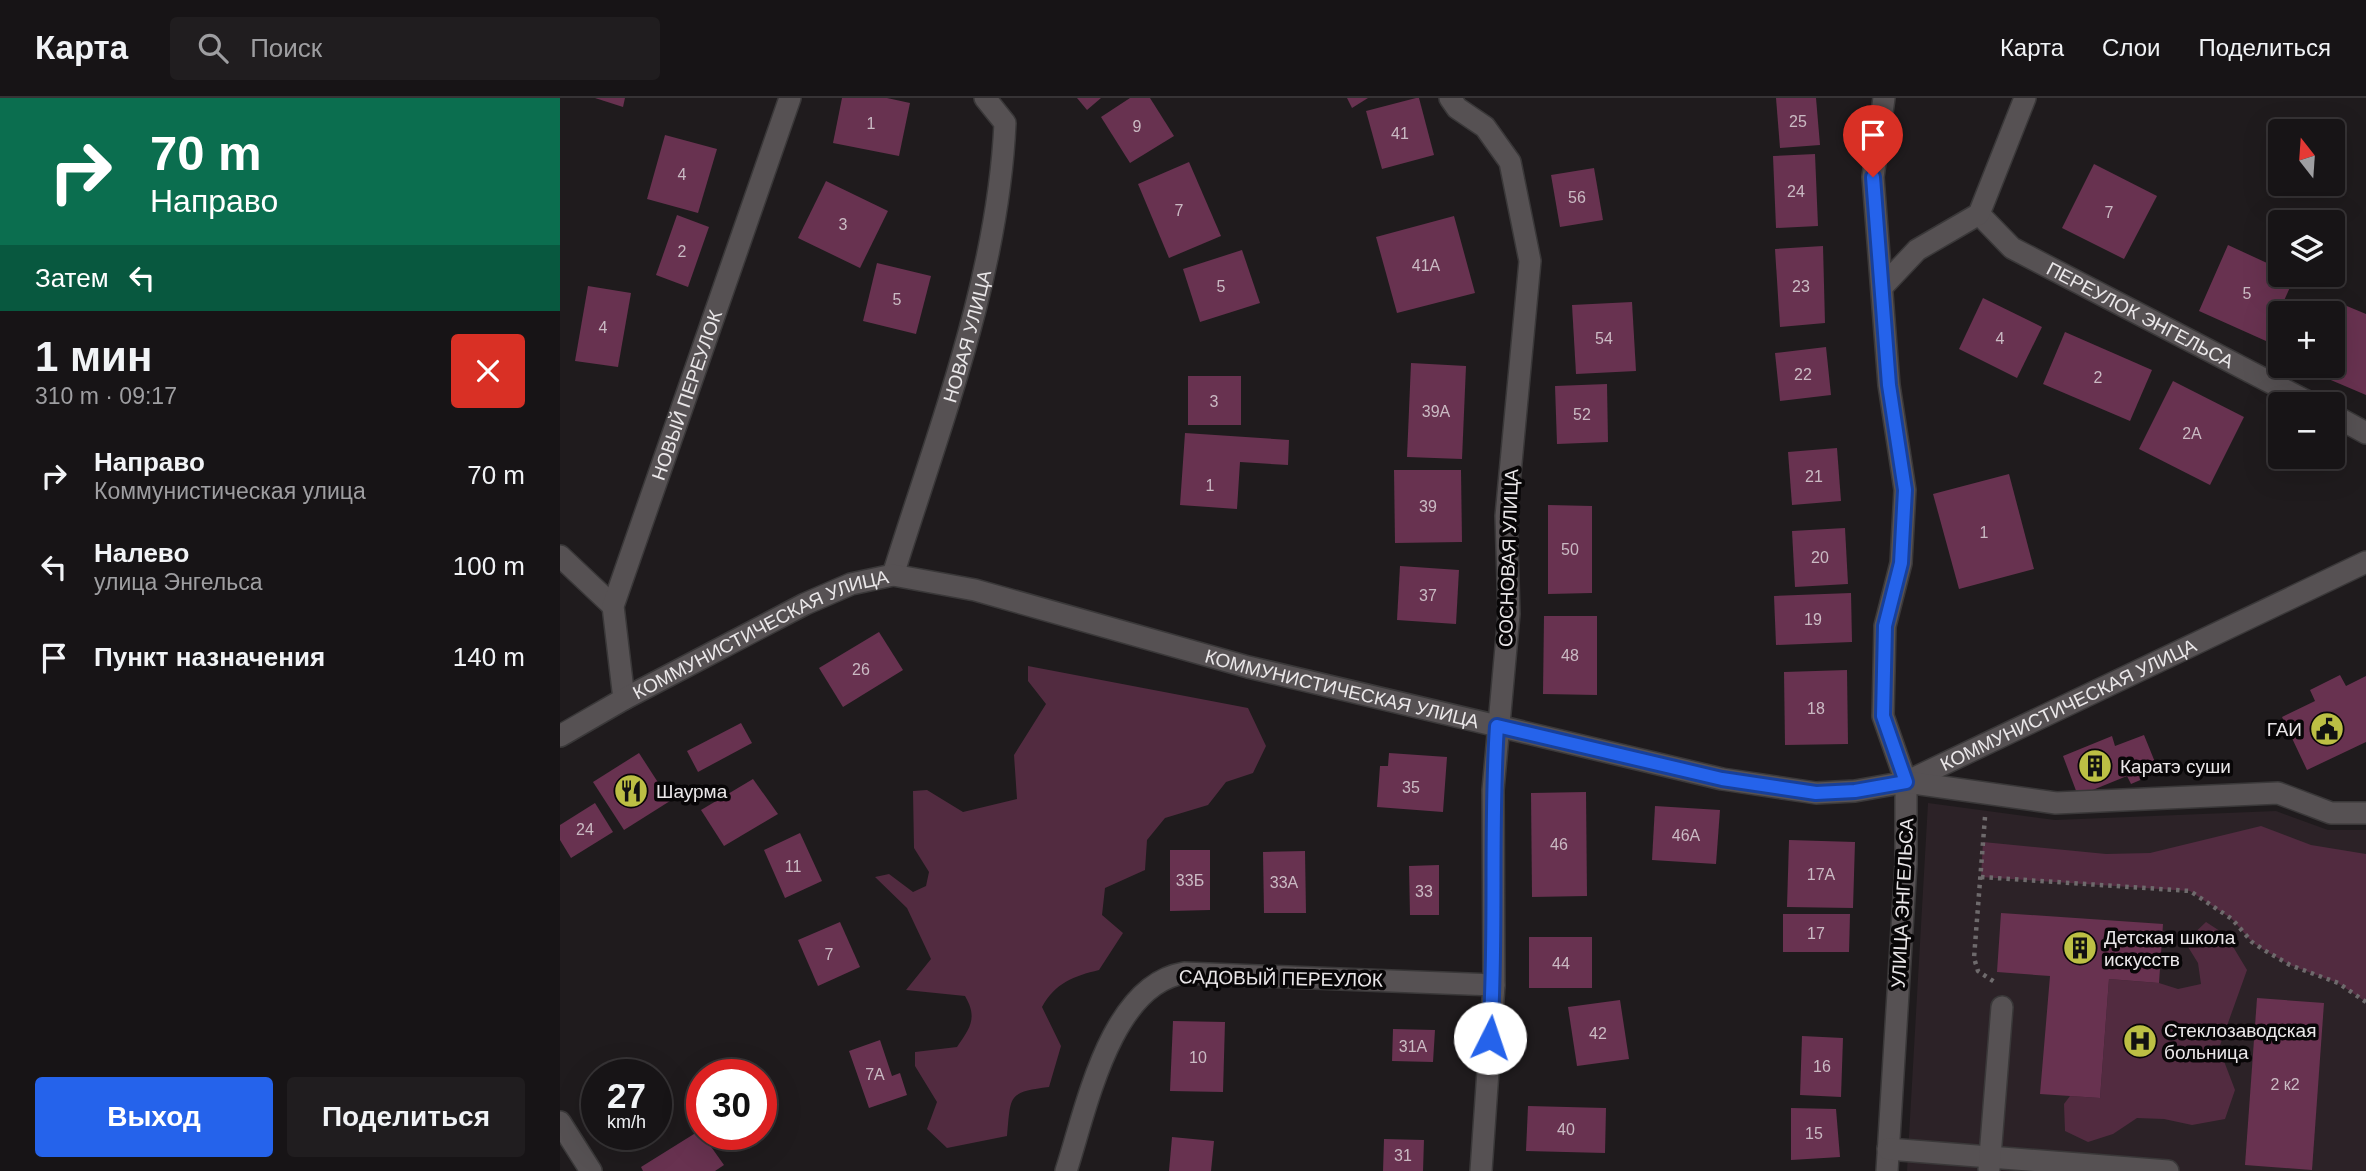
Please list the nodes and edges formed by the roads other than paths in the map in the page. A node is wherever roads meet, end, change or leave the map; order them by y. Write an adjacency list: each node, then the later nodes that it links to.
1 (790, 98): 14 (street, НОВЫЙ ПЕРЕУЛОК)
2 (985, 98): 13 (street, НОВАЯ УЛИЦА)
3 (1450, 98): 16 (street, СОСНОВАЯ УЛИЦА)
4 (1884, 98): 7 (street, УЛИЦА ЭНГЕЛЬСА)
5 (2025, 98): 6 (street)
6 (1979, 214): 7 (street); 8 (street, ПЕРЕУЛОК ЭНГЕЛЬСА)
7 (1883, 286): 18 (street, УЛИЦА ЭНГЕЛЬСА)
8 (2289, 392)
9 (2345, 422): 10 (street)
10 (2366, 433)
11 (560, 556): 14 (street)
12 (2366, 562): 18 (street, КОММУНИСТИЧЕСКАЯ УЛИЦА)
13 (893, 575): 15 (street, КОММУНИСТИЧЕСКАЯ УЛИЦА); 16 (street, КОММУНИСТИЧЕСКАЯ УЛИЦА)
14 (613, 606): 15 (street, НОВЫЙ ПЕРЕУЛОК)
15 (624, 699): 17 (street, КОММУНИСТИЧЕСКАЯ УЛИЦА)
16 (1497, 726): 18 (street, КОММУНИСТИЧЕСКАЯ УЛИЦА); 20 (street, СОСНОВАЯ УЛИЦА)
17 (560, 736)
18 (1906, 782): 19 (street); 23 (street, УЛИЦА ЭНГЕЛЬСА)
19 (2366, 813)
20 (1493, 985): 26 (street, САДОВЫЙ ПЕРЕУЛОК); 27 (street, СОСНОВАЯ УЛИЦА)
21 (2002, 1007): 24 (street)
22 (560, 1122): 25 (street)
23 (1888, 1149): 24 (street); 28 (street, УЛИЦА ЭНГЕЛЬСА)
24 (1990, 1164): 29 (street)
25 (591, 1171)
26 (1066, 1171)
27 (1480, 1171)
28 (1887, 1171)
29 (2168, 1171)

